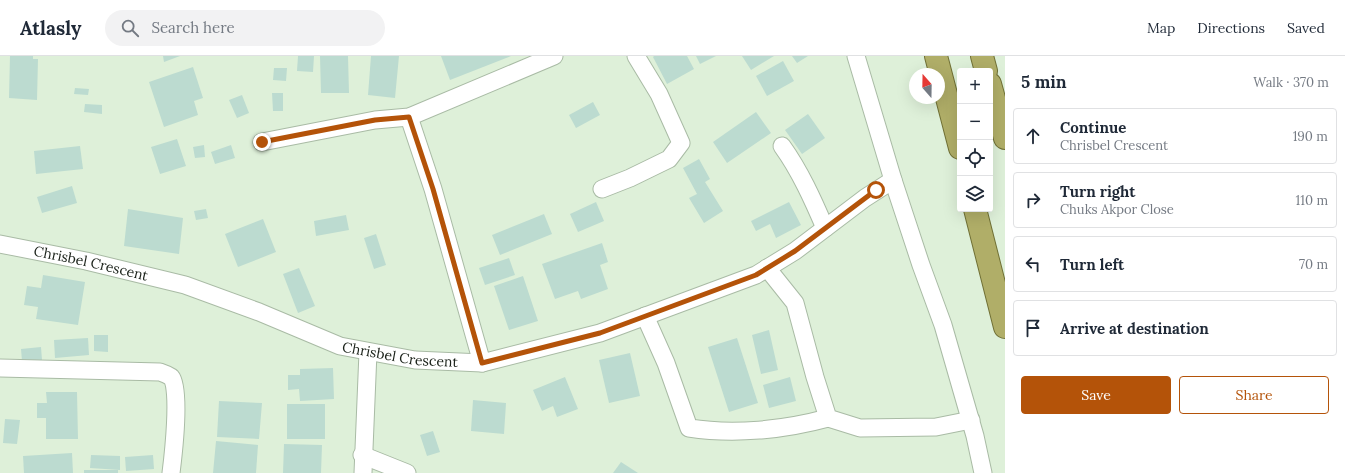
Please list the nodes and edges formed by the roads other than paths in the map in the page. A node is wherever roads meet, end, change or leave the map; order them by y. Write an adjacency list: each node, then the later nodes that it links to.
1 (554, 56): 8 (street)
2 (636, 56): 14 (street)
3 (856, 56): 13 (street)
4 (936, 56): 10 (highway)
5 (982, 56): 6 (highway)
6 (985, 68)
7 (993, 95): 9 (highway)
8 (409, 117): 11 (street); 22 (street)
9 (1005, 138)
10 (958, 140)
11 (262, 142)
12 (782, 146): 16 (street)
13 (893, 180): 16 (street, Chrisbel Crescent); 25 (street)
14 (602, 189)
15 (976, 212): 20 (highway)
16 (825, 228): 18 (street, Chrisbel Crescent)
17 (0, 244): 21 (street, Chrisbel Crescent)
18 (767, 268): 19 (street, Chrisbel Crescent); 24 (street)
19 (645, 316): 22 (street, Chrisbel Crescent); 24 (street)
20 (1005, 327)
21 (368, 352): 22 (street, Chrisbel Crescent); 26 (street)
22 (482, 363)
23 (0, 368): 27 (street)
24 (828, 418): 25 (street)
25 (971, 420): 30 (street)
26 (362, 455): 28 (street); 29 (street)
27 (171, 473)
28 (363, 473)
29 (407, 473)
30 (983, 473)

